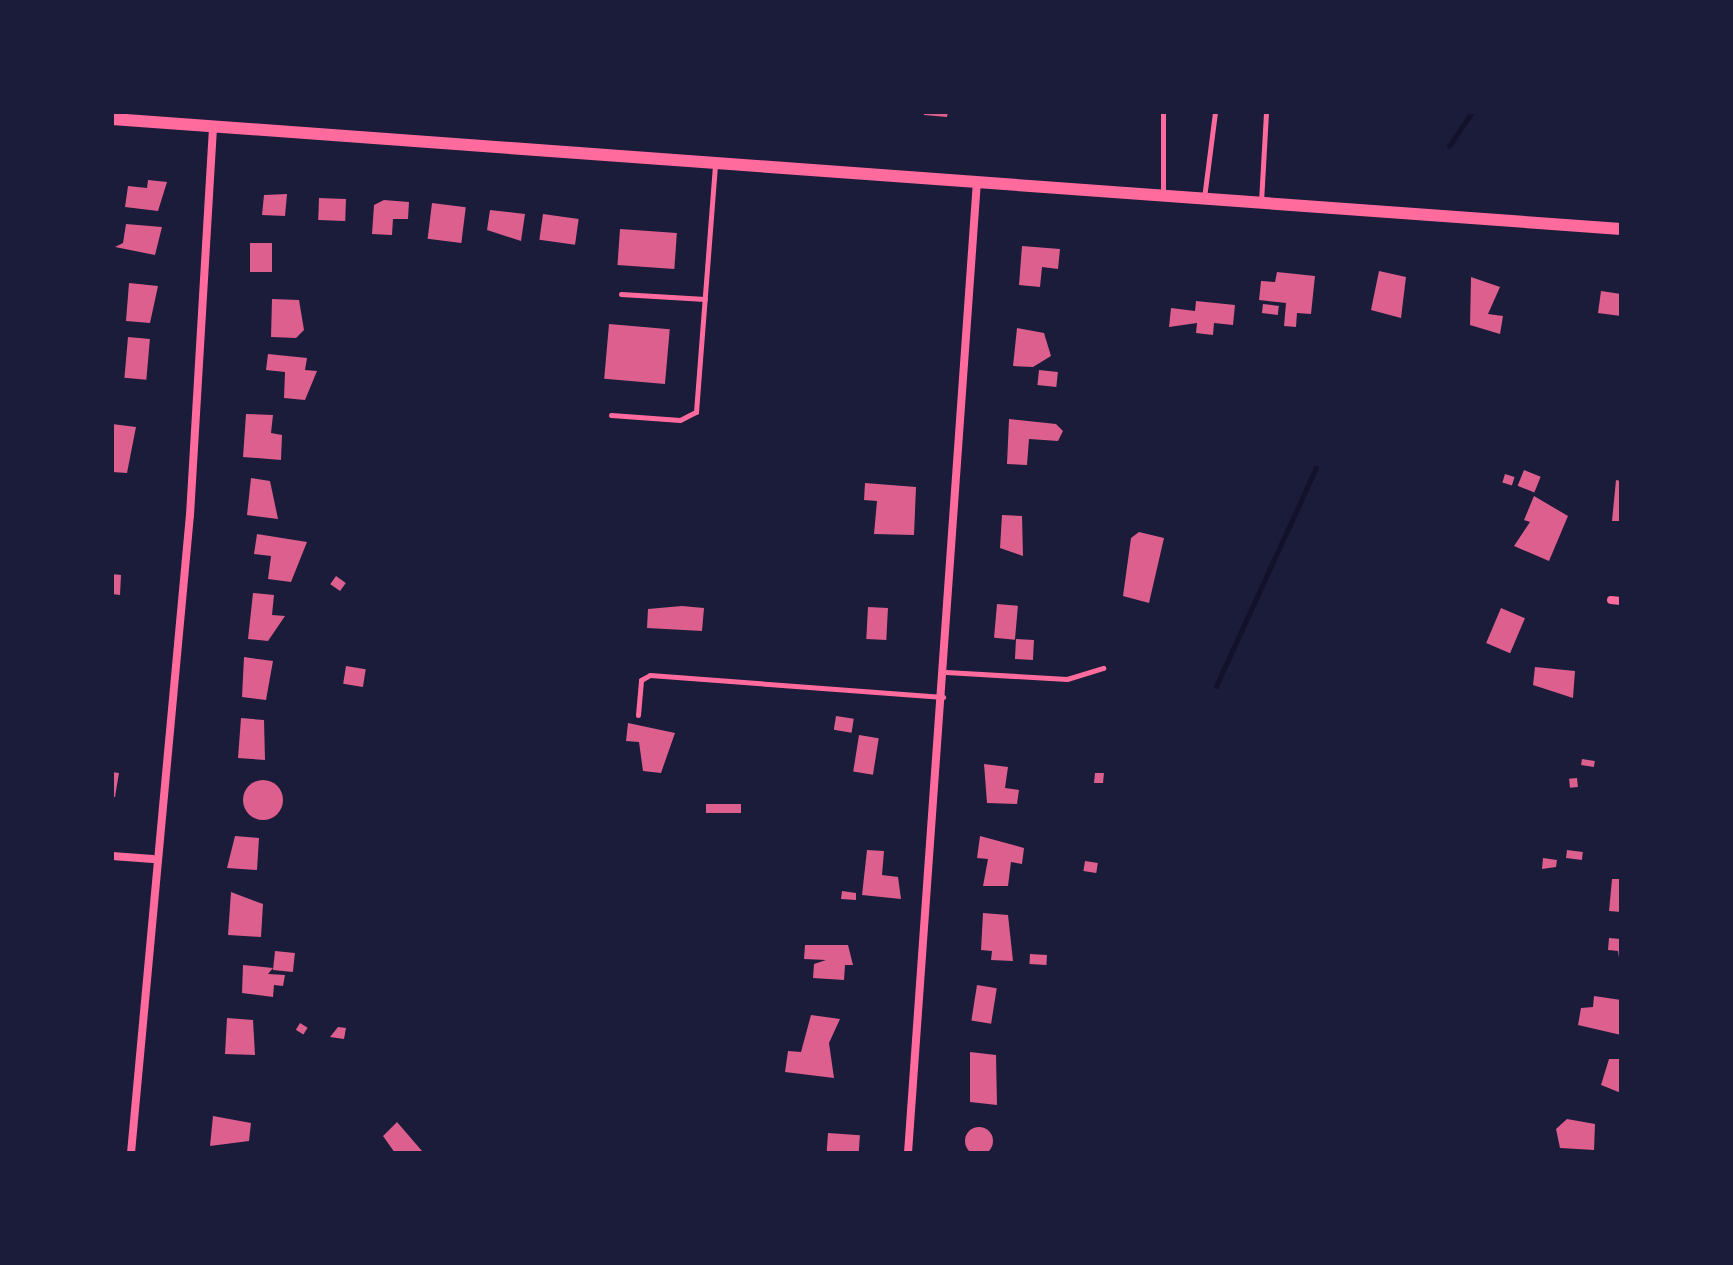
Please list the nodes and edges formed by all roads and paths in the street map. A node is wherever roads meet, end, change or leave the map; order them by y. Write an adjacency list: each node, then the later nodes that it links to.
1 (1163, 112): 8 (lane)
2 (1215, 112): 9 (lane)
3 (1266, 112): 10 (lane)
4 (112, 119): 5 (main road)
5 (213, 126): 6 (main road); 22 (street)
6 (715, 163): 7 (main road); 13 (lane)
7 (977, 182): 8 (main road); 18 (street)
8 (1163, 196): 9 (main road)
9 (1204, 199): 10 (main road)
10 (1261, 203): 11 (main road)
11 (1621, 229)
12 (621, 294): 13 (lane)
13 (705, 299): 14 (lane)
14 (611, 415)
15 (1611, 600): 16 (street)
16 (1621, 601)
17 (1103, 668): 18 (lane)
18 (946, 672): 19 (street)
19 (944, 697): 20 (lane); 24 (street)
20 (638, 715)
21 (112, 856): 22 (street)
22 (153, 859): 23 (street)
23 (131, 1153)
24 (908, 1153)

